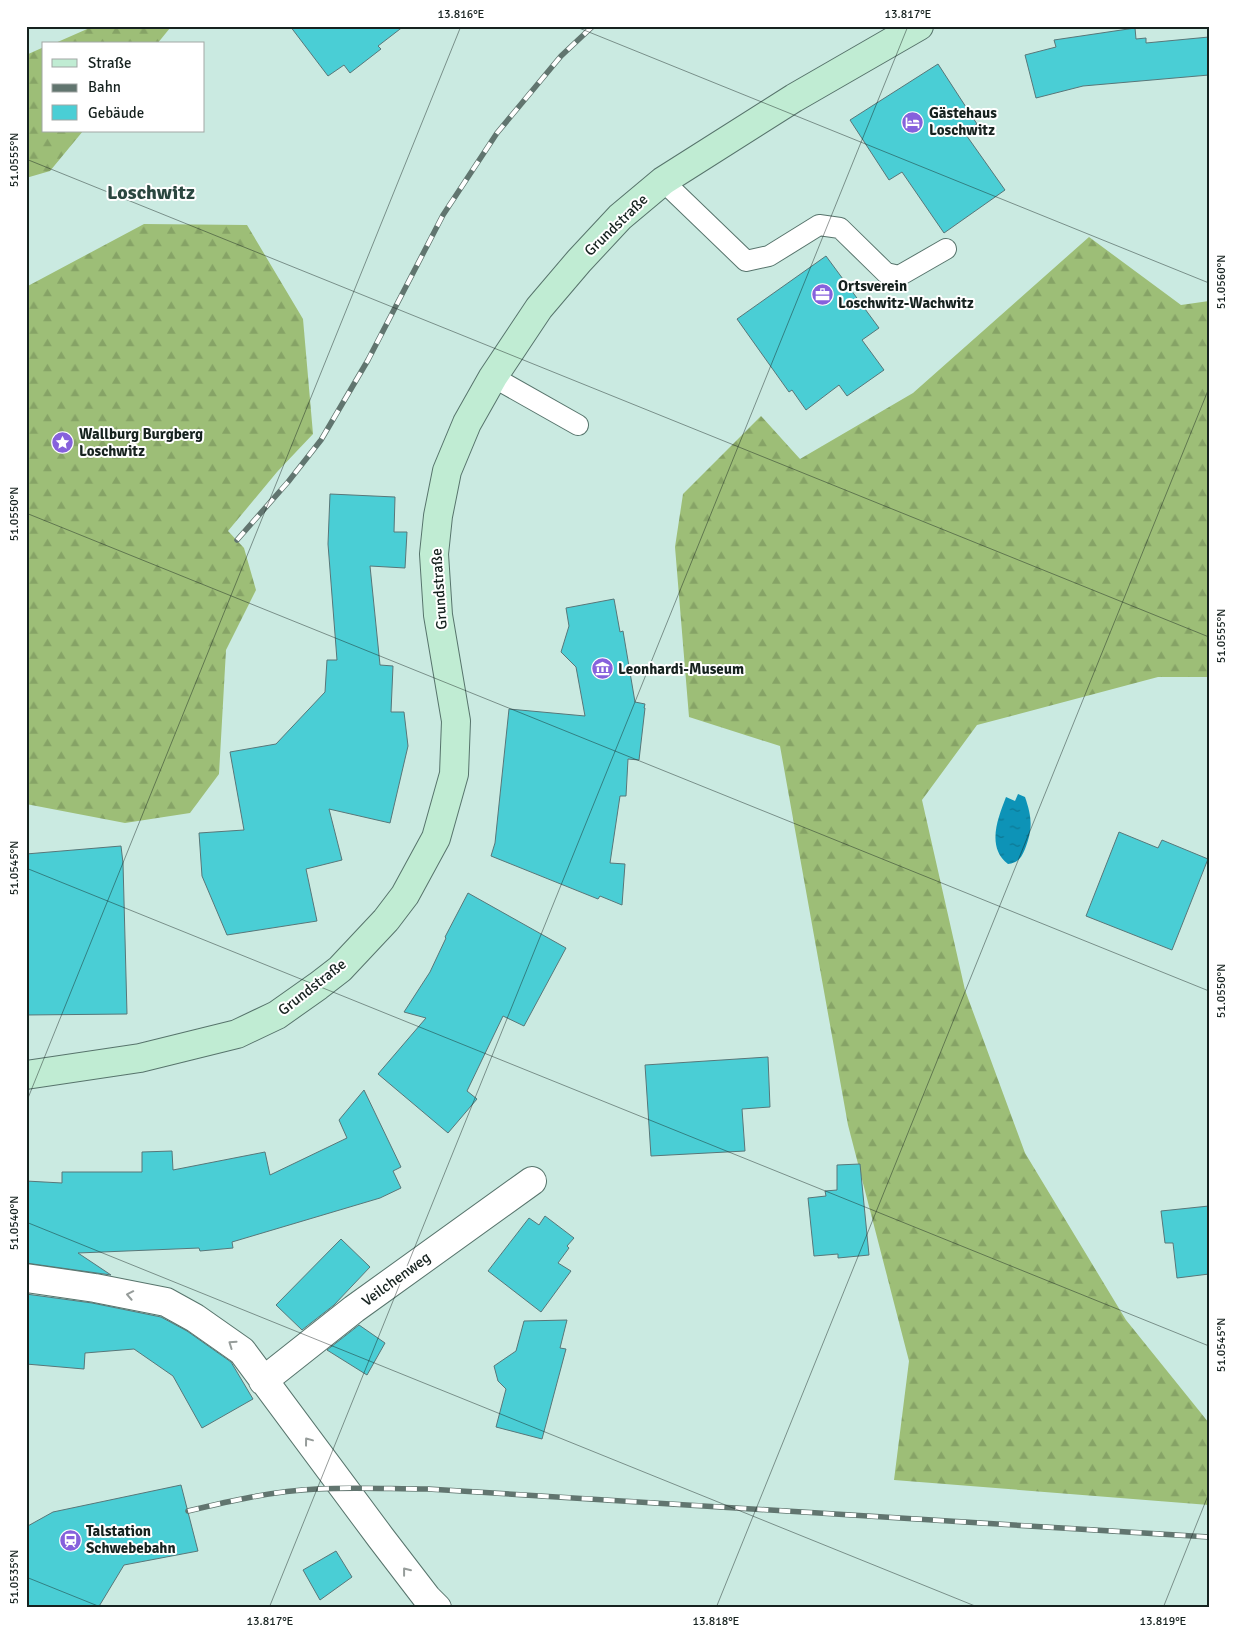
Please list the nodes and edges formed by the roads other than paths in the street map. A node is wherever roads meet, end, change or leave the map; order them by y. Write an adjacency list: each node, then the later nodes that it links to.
1 (919, 26): 2 (main road, Grundstraße)
2 (663, 181): 3 (lane); 4 (main road, Grundstraße)
3 (946, 249)
4 (493, 378): 5 (lane); 6 (main road, Grundstraße)
5 (578, 424)
6 (26, 1076)
7 (532, 1181): 9 (street, Veilchenweg)
8 (26, 1278): 9 (street, one-way to 8)
9 (263, 1381): 10 (street, one-way to 9)
10 (437, 1608)

